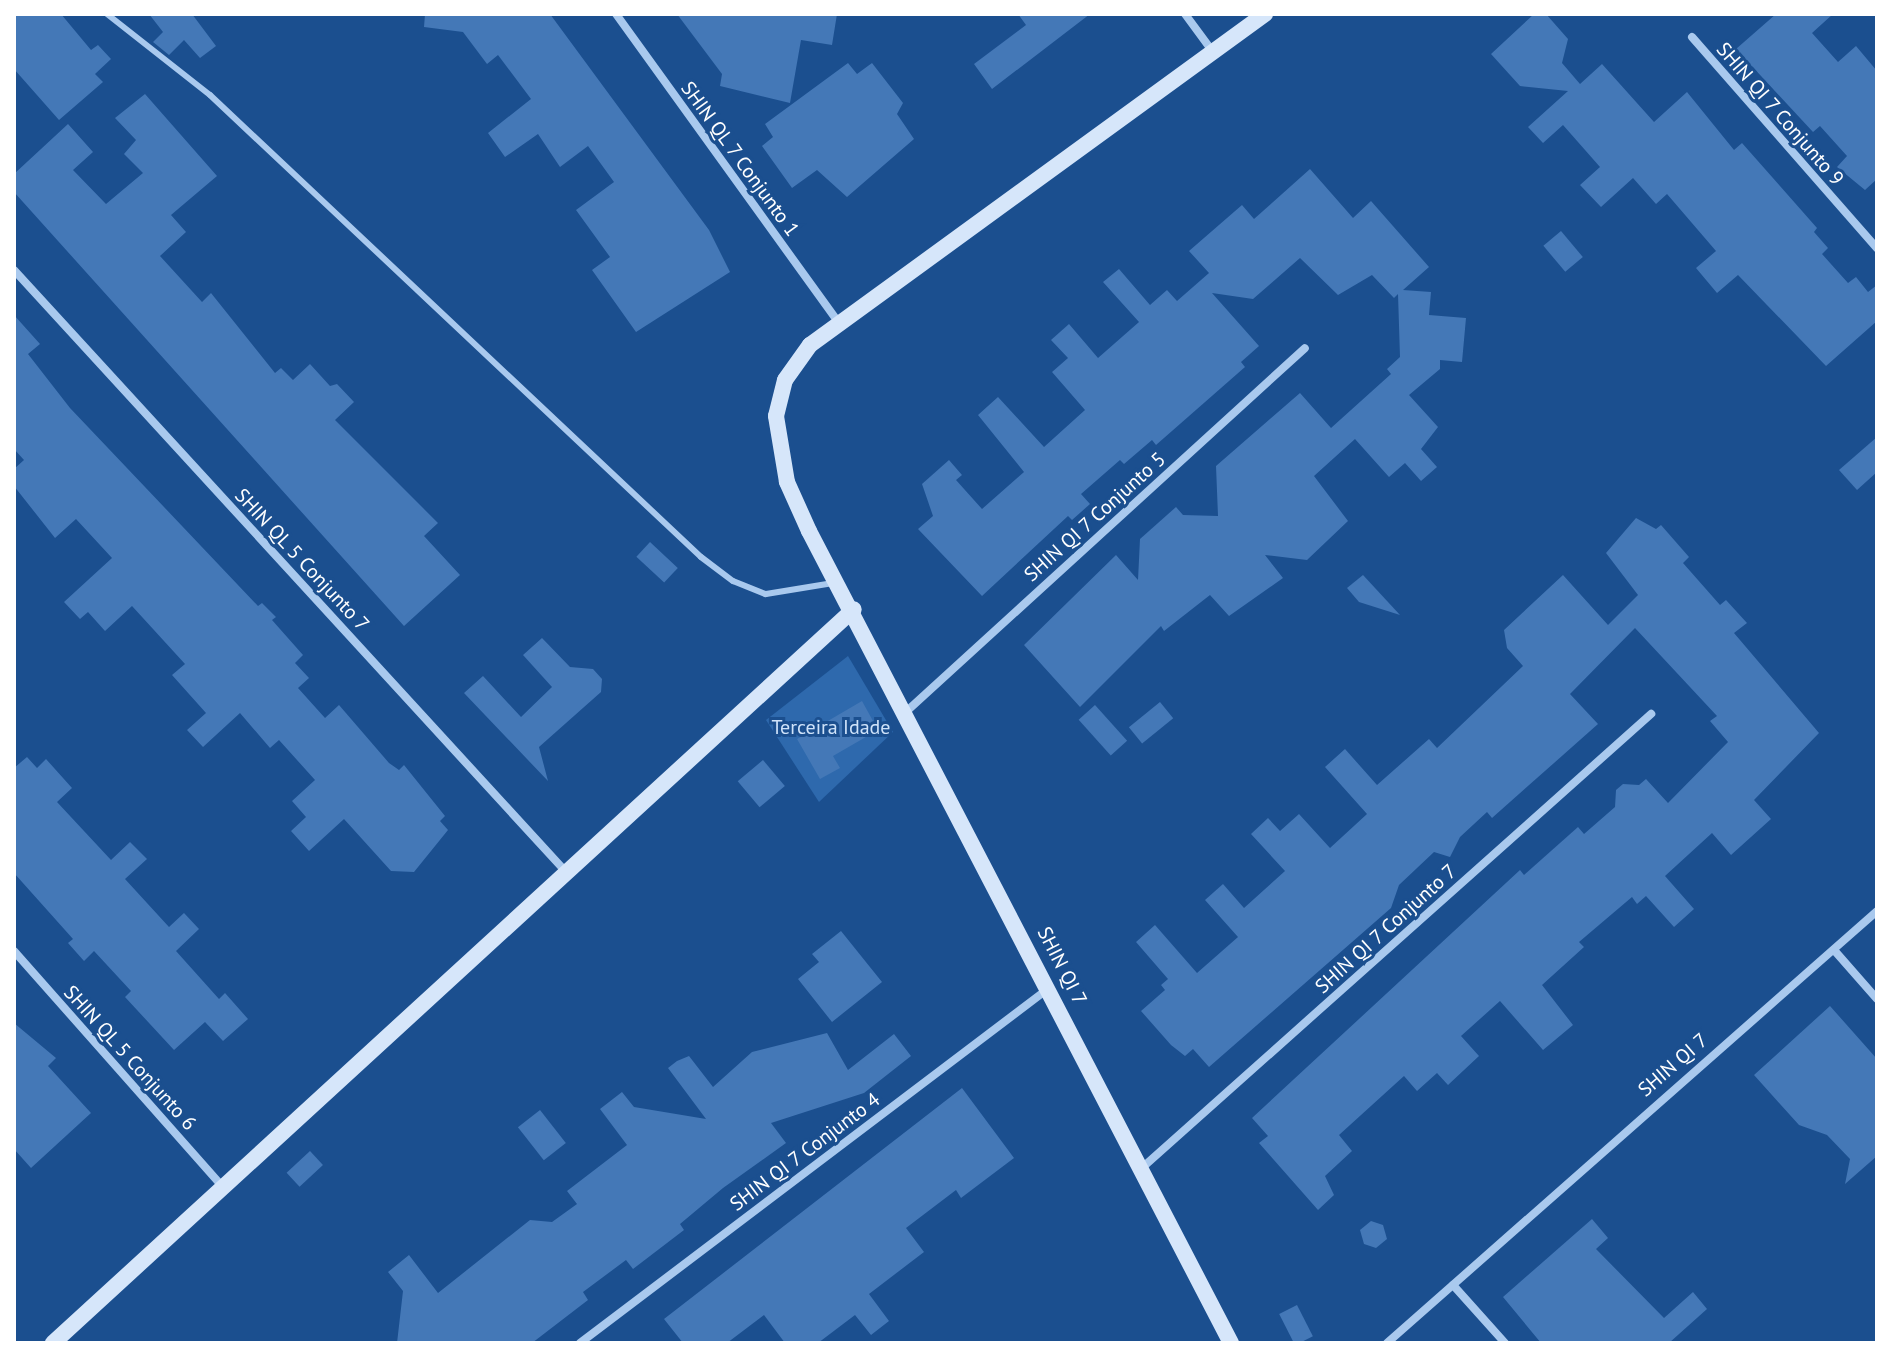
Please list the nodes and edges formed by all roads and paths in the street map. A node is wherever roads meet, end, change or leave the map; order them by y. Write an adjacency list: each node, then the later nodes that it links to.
1 (107, 14): 11 (lane)
2 (616, 14): 9 (street, SHIN QL 7 Conjunto 1)
3 (1185, 14): 6 (street)
4 (1265, 14): 6 (street, SHIN QI 7)
5 (1692, 37): 7 (street, SHIN QI 7 Conjunto 9)
6 (1213, 52): 9 (street, SHIN QI 7)
7 (1877, 248)
8 (14, 270): 15 (street, SHIN QL 5 Conjunto 7)
9 (838, 322): 11 (street, SHIN QI 7)
10 (1305, 348): 13 (street, SHIN QI 7 Conjunto 5)
11 (838, 582): 12 (street, SHIN QI 7)
12 (854, 609): 13 (street, SHIN QI 7); 15 (street)
13 (908, 710): 19 (street, SHIN QI 7)
14 (1651, 714): 21 (street, SHIN QI 7 Conjunto 7)
15 (567, 873): 22 (street)
16 (1877, 911): 17 (street, SHIN QI 7)
17 (1834, 950): 20 (street); 23 (street, SHIN QI 7)
18 (14, 951): 22 (street, SHIN QL 5 Conjunto 6)
19 (1050, 987): 21 (street, SHIN QI 7); 25 (street, SHIN QI 7 Conjunto 4)
20 (1877, 999)
21 (1143, 1167): 26 (street, SHIN QI 7)
22 (222, 1186): 24 (street)
23 (1453, 1285): 27 (street, SHIN QI 7); 28 (street)
24 (53, 1343)
25 (580, 1343)
26 (1231, 1343)
27 (1387, 1343)
28 (1505, 1343)

